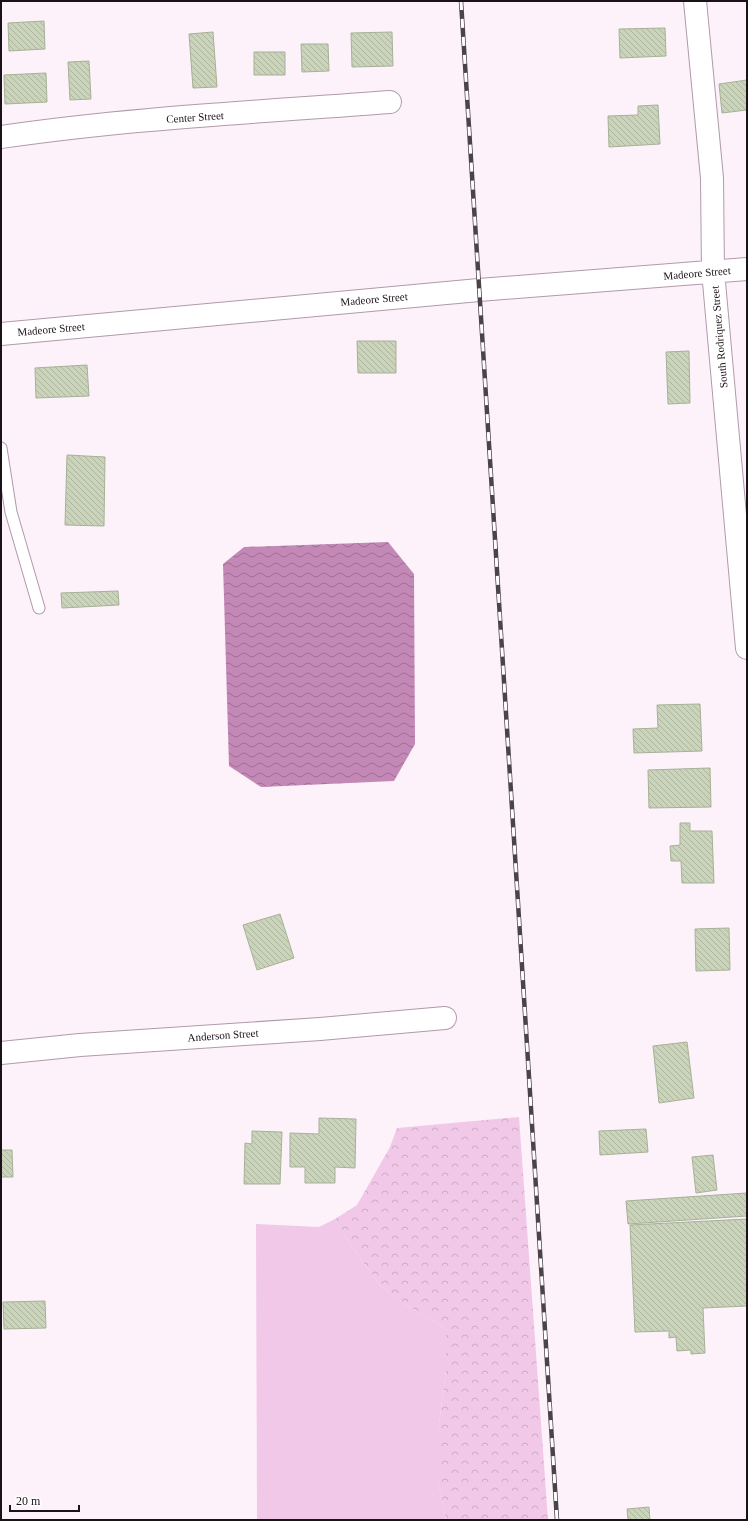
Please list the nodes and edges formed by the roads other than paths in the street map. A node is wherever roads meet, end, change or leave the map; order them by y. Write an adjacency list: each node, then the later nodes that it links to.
1 (695, 1): 5 (street, South Rodriquez Street)
2 (390, 102): 3 (street, Center Street)
3 (1, 137)
4 (747, 269): 5 (street, Madeore Street)
5 (713, 271): 6 (street, Madeore Street); 9 (street, South Rodriquez Street)
6 (1, 334)
7 (1, 448): 8 (lane)
8 (39, 608)
9 (747, 648)
10 (445, 1018): 11 (street, Anderson Street)
11 (1, 1053)

